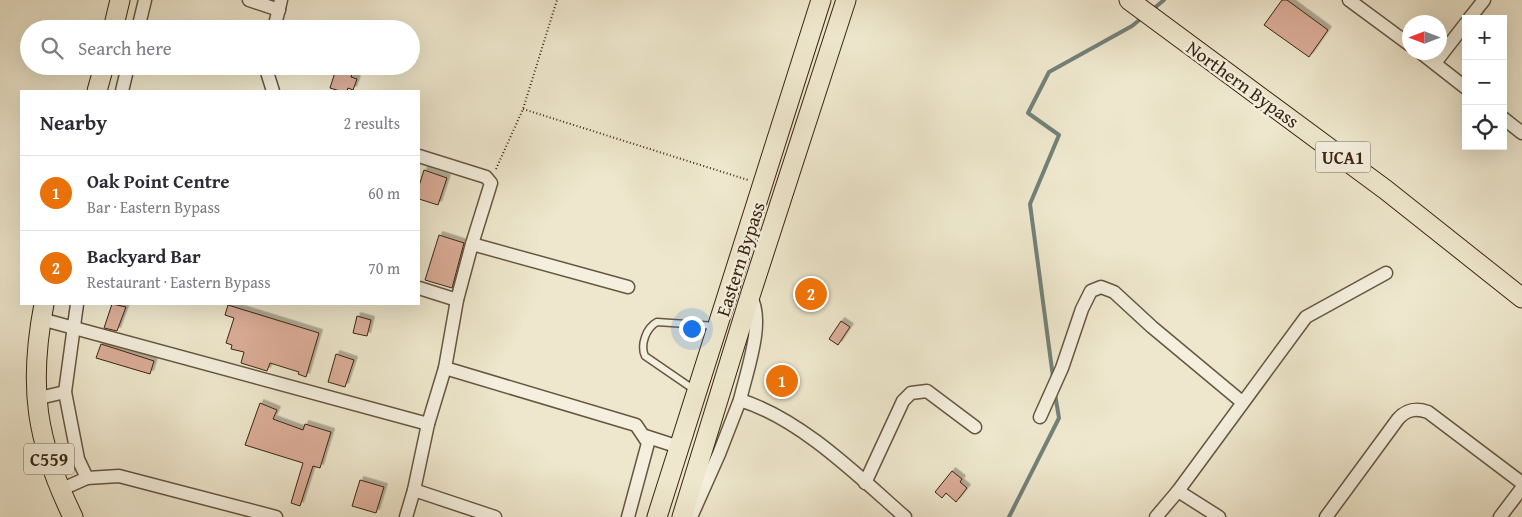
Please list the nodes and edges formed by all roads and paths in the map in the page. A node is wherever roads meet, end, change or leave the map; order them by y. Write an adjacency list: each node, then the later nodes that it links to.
1 (120, 0): 12 (main road)
2 (145, 0): 13 (street)
3 (250, 0): 10 (street)
4 (557, 0): 26 (path)
5 (821, 0): 31 (main road, Eastern Bypass)
6 (846, 0): 36 (main road, Eastern Bypass)
7 (1349, 0): 16 (street)
8 (1484, 0): 11 (street)
9 (1134, 4): 37 (main road, Northern Bypass / UCA1)
10 (280, 5): 14 (street)
11 (1472, 15)
12 (115, 20)
13 (140, 20)
14 (276, 20)
15 (1462, 28): 18 (street)
16 (1402, 39)
17 (1431, 60): 18 (street)
18 (1435, 63): 22 (street)
19 (101, 75): 23 (main road)
20 (126, 75): 24 (street)
21 (268, 75): 25 (street)
22 (1462, 85)
23 (97, 90)
24 (122, 90)
25 (272, 90)
26 (524, 109): 30 (path); 31 (path)
27 (1507, 121): 28 (street)
28 (1522, 132)
29 (420, 156): 30 (street)
30 (491, 180): 32 (street)
31 (763, 185): 41 (main road, Eastern Bypass)
32 (472, 244): 35 (street); 38 (street)
33 (1386, 273): 48 (street)
34 (420, 288): 38 (street)
35 (628, 288)
36 (750, 296): 47 (street); 61 (main road, Eastern Bypass)
37 (1522, 298)
38 (457, 300): 43 (street)
39 (77, 305): 42 (street)
40 (43, 312): 42 (street); 46 (main road, C559)
41 (718, 326): 45 (main road, Eastern Bypass); 45 (lane)
42 (75, 328): 44 (street); 50 (street)
43 (445, 368): 50 (street); 52 (street)
44 (65, 392): 46 (street); 54 (street)
45 (697, 392): 53 (main road, Eastern Bypass)
46 (35, 398): 58 (main road, C559)
47 (740, 400): 55 (street); 61 (street)
48 (1242, 402): 49 (street); 60 (street)
49 (1040, 417)
50 (428, 424): 59 (street)
51 (975, 427): 55 (street)
52 (645, 436): 53 (street); 66 (street)
53 (679, 447): 67 (main road, Eastern Bypass)
54 (87, 478): 58 (street); 63 (street)
55 (866, 483): 68 (street)
56 (1522, 483): 71 (street)
57 (1522, 488): 72 (street)
58 (60, 490): 62 (main road, C559)
59 (414, 490): 64 (street); 65 (street)
60 (1178, 492): 69 (street); 70 (street)
61 (685, 516)
62 (73, 517)
63 (276, 517)
64 (406, 517)
65 (495, 517)
66 (628, 517)
67 (657, 517)
68 (905, 517)
69 (1156, 517)
70 (1219, 517)
71 (1326, 517)
72 (1500, 517)

